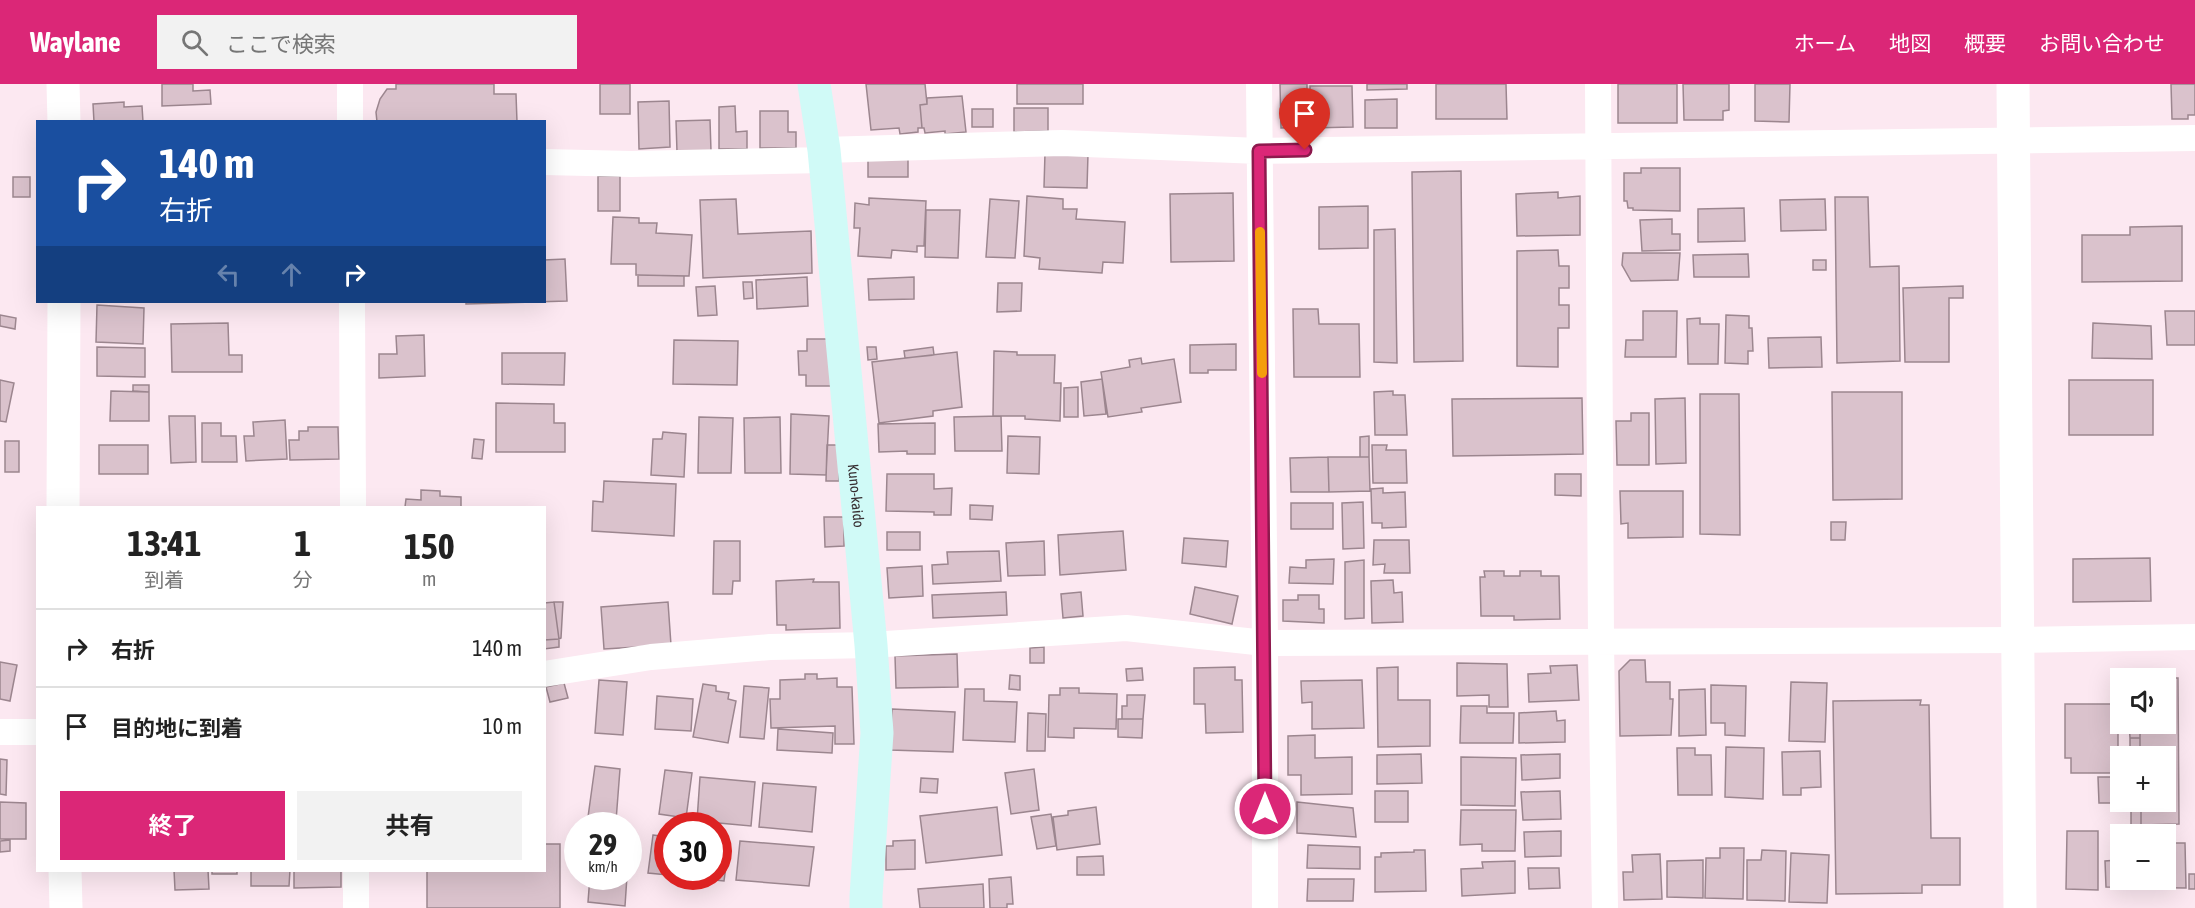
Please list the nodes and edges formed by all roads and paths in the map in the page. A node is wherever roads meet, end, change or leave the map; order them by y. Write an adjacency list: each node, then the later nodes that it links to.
1 (63, 84): 7 (street)
2 (350, 84): 8 (street)
3 (814, 84): 13 (main road, Kuno-kaido)
4 (1259, 84): 12 (street)
5 (1598, 84): 11 (street)
6 (2013, 84): 10 (street)
7 (64, 120)
8 (350, 120)
9 (2195, 138): 10 (street)
10 (2013, 140): 11 (street); 20 (street)
11 (1599, 145): 12 (street); 21 (street)
12 (1259, 151): 13 (street); 22 (street)
13 (824, 155): 14 (street); 23 (main road, Kuno-kaido)
14 (546, 162)
15 (64, 303): 17 (street)
16 (352, 303): 18 (street)
17 (63, 506)
18 (353, 506)
19 (2195, 637): 20 (street)
20 (2018, 640): 21 (street); 34 (street)
21 (1601, 642): 22 (street); 33 (street)
22 (1265, 644): 23 (street); 32 (street)
23 (871, 645): 24 (street); 31 (main road, Kuno-kaido)
24 (546, 674)
25 (0, 732): 26 (street)
26 (36, 732)
27 (65, 872): 29 (street)
28 (356, 872): 30 (street)
29 (66, 908)
30 (356, 908)
31 (867, 908)
32 (1265, 908)
33 (1605, 908)
34 (2020, 908)

